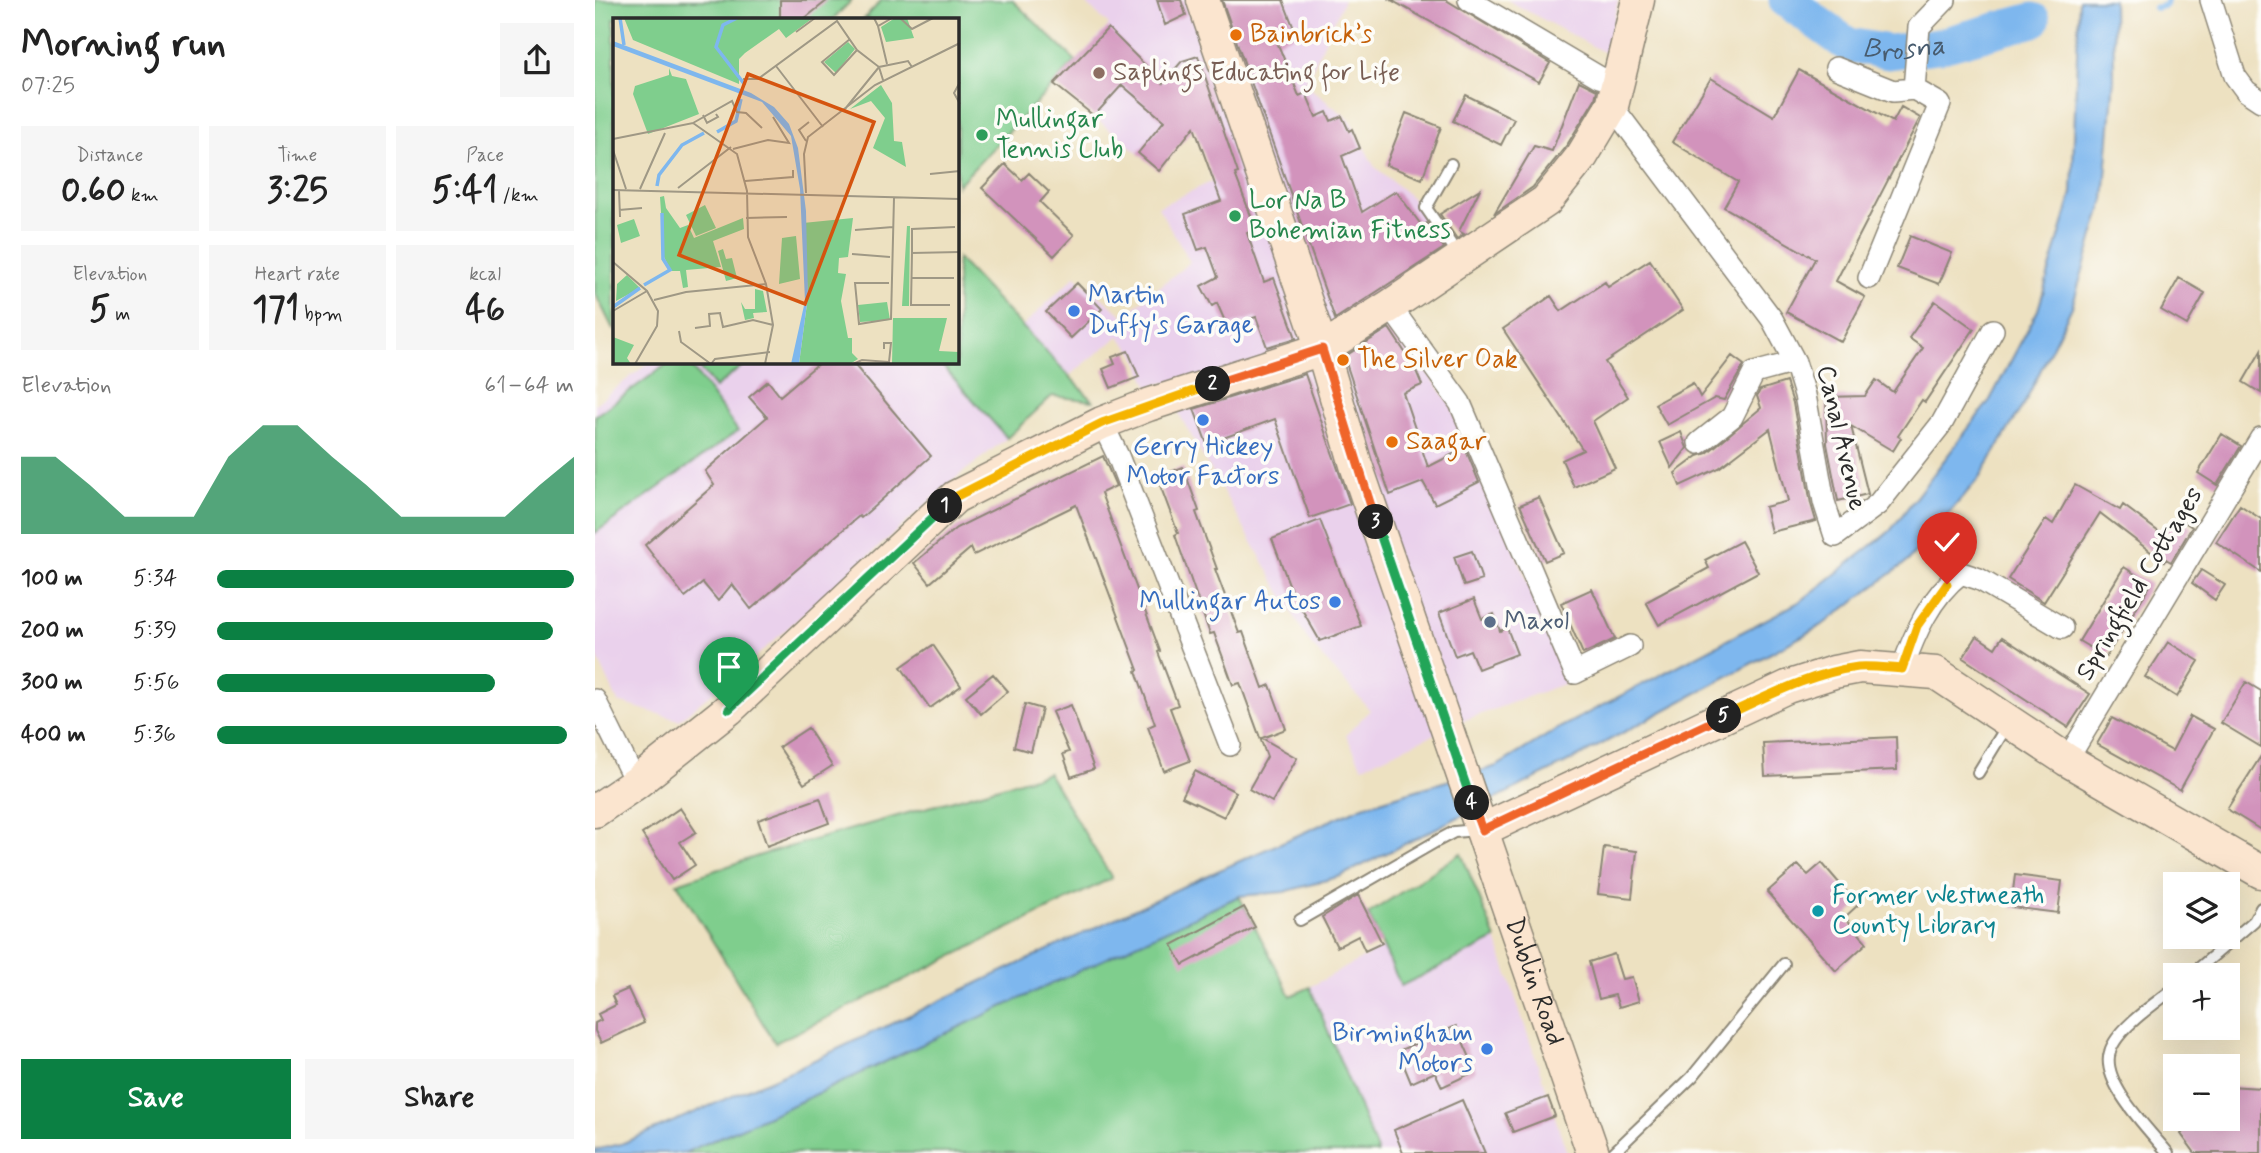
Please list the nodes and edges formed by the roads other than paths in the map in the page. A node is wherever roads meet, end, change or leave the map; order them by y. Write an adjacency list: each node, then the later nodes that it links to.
1 (1203, 0): 15 (street, Dublin Road)
2 (1469, 0): 8 (street)
3 (1638, 0): 8 (street)
4 (1945, 0): 7 (street)
5 (2211, 0): 9 (street)
6 (1836, 68): 7 (street)
7 (1914, 89): 12 (street)
8 (1616, 95): 11 (street); 16 (street, Canal Avenue)
9 (2261, 101)
10 (1451, 164): 11 (lane)
11 (1461, 259): 13 (street)
12 (1869, 278)
13 (1390, 306): 15 (street); 21 (street)
14 (1993, 330): 16 (street, Canal Avenue)
15 (1322, 349): 17 (street); 30 (street, Dublin Road)
16 (1795, 362): 19 (street)
17 (1102, 423): 25 (street); 28 (street)
18 (2261, 438): 26 (street, Springfield Cottages)
19 (1699, 443)
20 (2062, 628): 22 (street)
21 (1630, 646)
22 (1902, 669): 24 (street); 30 (street)
23 (595, 700): 28 (street)
24 (2009, 721): 26 (street); 27 (lane)
25 (1230, 745)
26 (2067, 760): 31 (street)
27 (1978, 773)
28 (636, 783): 29 (street)
29 (595, 811)
30 (1478, 820): 33 (lane); 37 (street, Dublin Road)
31 (2261, 872)
32 (2261, 908): 34 (lane)
33 (1300, 920)
34 (2206, 963)
35 (1784, 964): 38 (lane)
36 (2163, 998): 39 (lane)
37 (1593, 1153)
38 (1613, 1153)
39 (2168, 1153)

